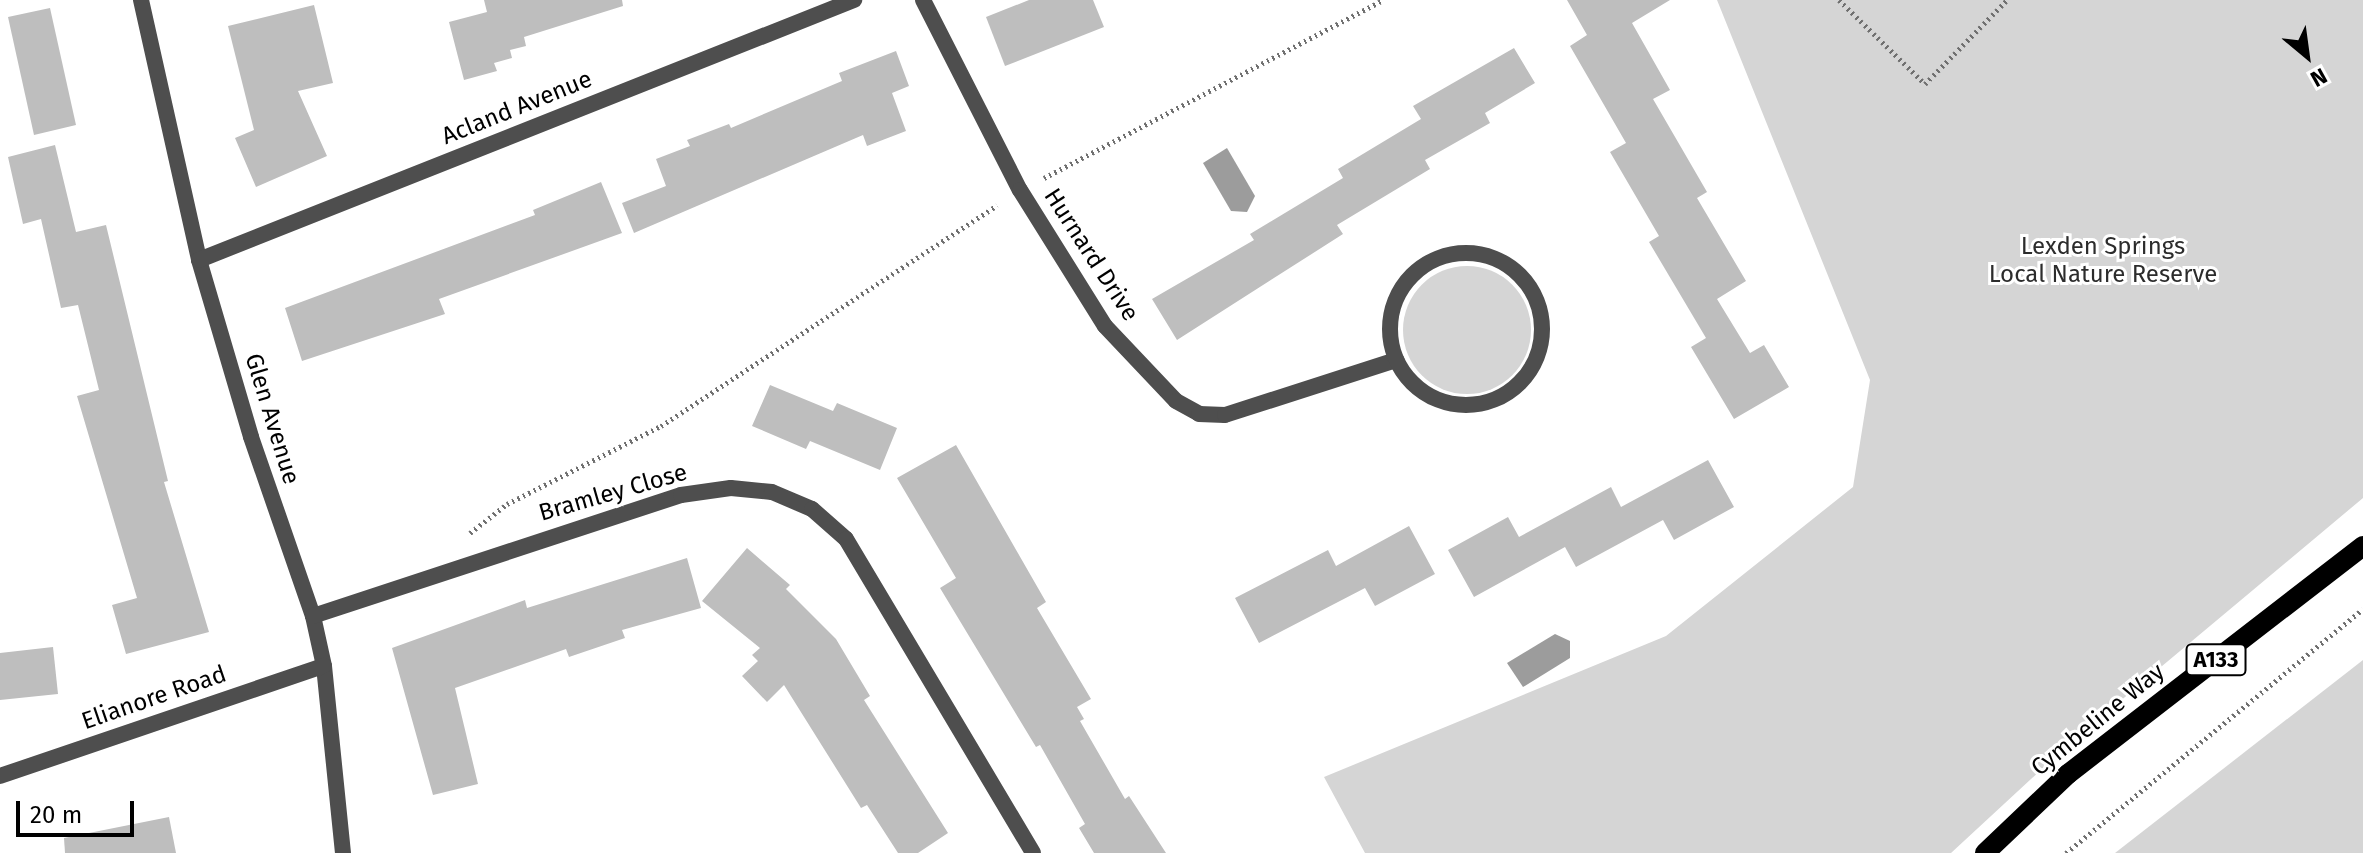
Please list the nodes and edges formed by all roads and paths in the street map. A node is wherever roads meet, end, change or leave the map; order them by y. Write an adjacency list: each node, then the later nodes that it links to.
1 (141, 0): 8 (street, Glen Avenue)
2 (854, 0): 8 (street, Acland Avenue)
3 (923, 0): 7 (street, Hurnard Drive)
4 (1383, 0): 7 (path)
5 (1839, 0): 6 (path)
6 (2007, 0)
7 (1020, 190): 9 (street, Hurnard Drive); 10 (path)
8 (199, 260): 13 (street, Glen Avenue)
9 (1396, 360): 9 (street)
10 (459, 542)
11 (2363, 546): 18 (main road, Cymbeline Way / A133)
12 (2363, 609): 19 (path)
13 (313, 616): 14 (street, Glen Avenue); 17 (street, Bramley Close)
14 (324, 666): 15 (street, Elianore Road); 16 (street, Glen Avenue)
15 (0, 776)
16 (343, 853)
17 (1033, 853)
18 (1985, 853)
19 (2066, 853)

